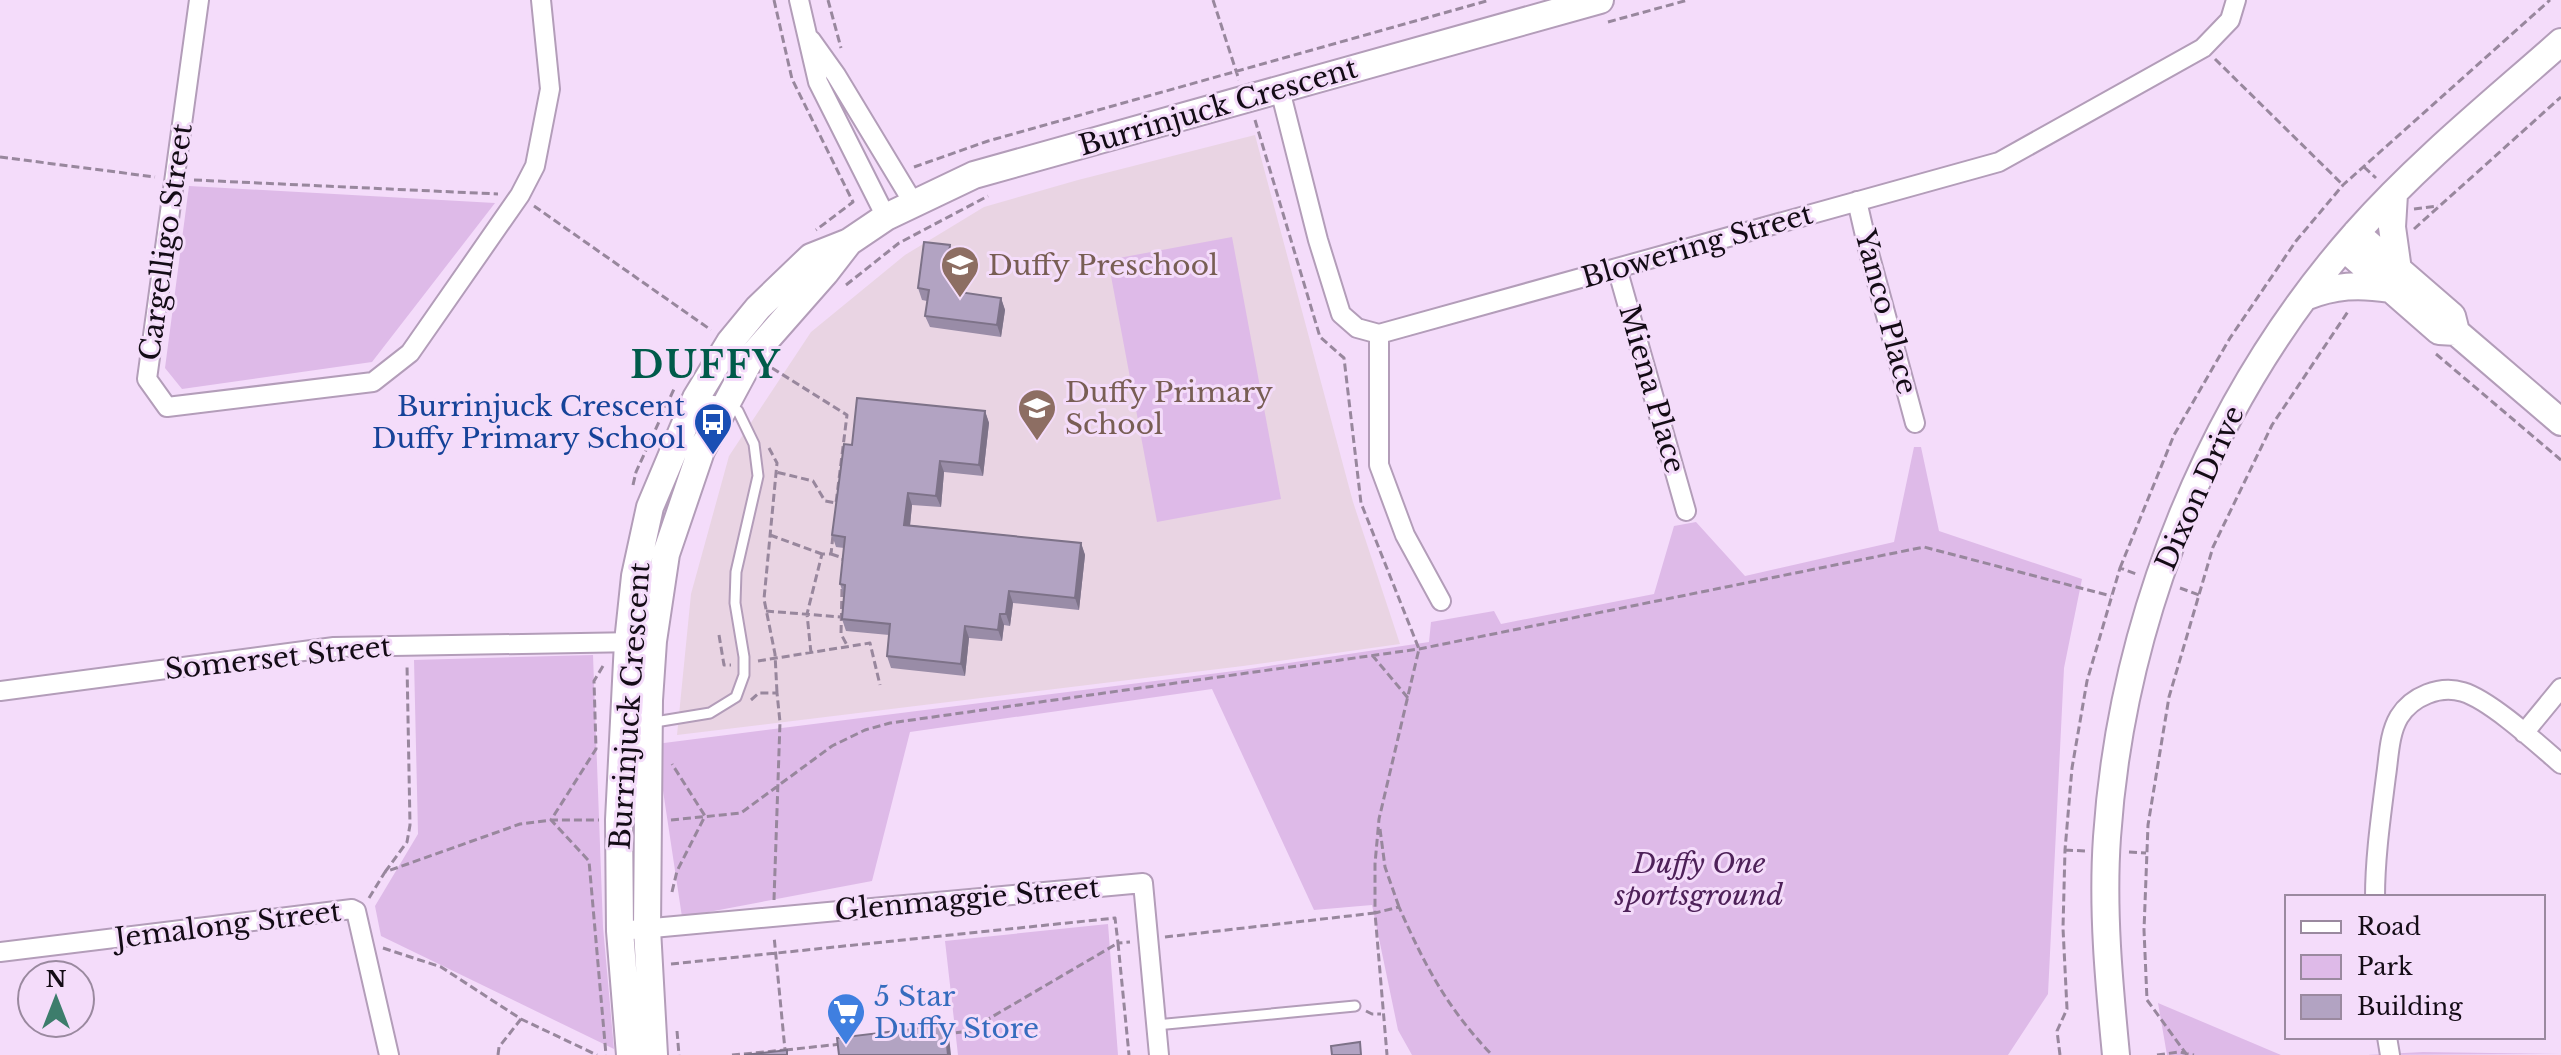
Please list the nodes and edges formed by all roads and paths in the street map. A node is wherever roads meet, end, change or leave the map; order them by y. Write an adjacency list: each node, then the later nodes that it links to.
1 (199, 0): 21 (street, Cargelligo Street)
2 (541, 0): 24 (street, Cargelligo Street)
3 (774, 0): 29 (path)
4 (799, 0): 11 (street)
5 (828, 0): 14 (path)
6 (1213, 0): 15 (path)
7 (1490, 0): 15 (path)
8 (2236, 0): 13 (street, Blowering Street)
9 (2550, 0): 22 (path)
10 (1587, 2): 16 (street, Burrinjuck Crescent)
11 (805, 31): 27 (street); 28 (street)
12 (2561, 42): 23 (street, Dixon Drive)
13 (2203, 48): 22 (path); 26 (street, Blowering Street)
14 (842, 52)
15 (1235, 70): 20 (path)
16 (1280, 90): 27 (street, Burrinjuck Crescent); 37 (street)
17 (2561, 97): 33 (path)
18 (1255, 119): 63 (path)
19 (0, 157): 21 (path)
20 (915, 167)
21 (174, 179): 24 (path); 24 (street, Cargelligo Street)
22 (2343, 185): 52 (path)
23 (2394, 194): 30 (street, Dixon Drive); 33 (street)
24 (520, 195): 36 (path)
25 (991, 195): 34 (path)
26 (1857, 201): 32 (street, Blowering Street); 43 (street, Yanco Place)
27 (914, 204): 28 (street, Burrinjuck Crescent)
28 (886, 217): 31 (street, Burrinjuck Crescent)
29 (815, 231)
30 (2350, 241): 33 (street); 35 (street, Dixon Drive)
31 (849, 242): 40 (street, Burrinjuck Crescent); 41 (street, Burrinjuck Crescent)
32 (1617, 268): 37 (street, Blowering Street); 47 (street, Miena Place)
33 (2387, 274): 35 (street); 42 (street); 105 (path)
34 (844, 287)
35 (2305, 297): 118 (street, Dixon Drive)
36 (713, 332)
37 (1379, 334): 55 (street)
38 (2427, 347): 45 (path)
39 (764, 376): 46 (path)
40 (696, 398): 41 (lane); 60 (street, Burrinjuck Crescent)
41 (727, 402): 60 (street, Burrinjuck Crescent); 67 (lane)
42 (2559, 415)
43 (1915, 423)
44 (764, 438): 46 (path)
45 (2561, 460)
46 (776, 472): 49 (path)
47 (1686, 511)
48 (833, 529): 51 (path)
49 (770, 535): 50 (path); 56 (path)
50 (822, 554): 51 (path); 57 (path)
51 (831, 554): 53 (path)
52 (2120, 568)
53 (843, 573)
54 (842, 588): 58 (path)
55 (1441, 601)
56 (766, 611): 57 (path); 66 (path)
57 (807, 614): 58 (path); 64 (path)
58 (841, 617): 62 (path)
59 (719, 635): 67 (path)
60 (641, 642): 61 (street, Somerset Street); 74 (street, Burrinjuck Crescent)
61 (407, 645): 70 (street, Somerset Street); 84 (path)
62 (848, 648): 64 (path); 68 (path)
63 (1419, 649): 65 (path); 72 (path); 117 (path)
64 (812, 654): 66 (path)
65 (1372, 655): 72 (path); 78 (path)
66 (776, 659): 67 (path); 71 (path)
67 (744, 663): 74 (lane)
68 (880, 685)
69 (2561, 688): 75 (street)
70 (0, 691)
71 (777, 693): 73 (path); 78 (path)
72 (1408, 698): 80 (path)
73 (749, 701)
74 (637, 712): 90 (street, Burrinjuck Crescent); 91 (street, Burrinjuck Crescent)
75 (2524, 733): 77 (street); 85 (street)
76 (671, 762): 79 (path)
77 (2561, 764)
78 (776, 788): 79 (path); 89 (path)
79 (705, 816): 83 (path); 90 (path)
80 (1379, 819): 86 (path); 88 (path)
81 (551, 820): 82 (path); 84 (path); 109 (path)
82 (602, 820)
83 (662, 821)
84 (385, 872): 87 (path)
85 (2375, 895)
86 (1399, 907): 88 (path); 116 (path)
87 (356, 911): 93 (street, Jemalong Street); 95 (street, Jemalong Street)
88 (1375, 913): 92 (path); 115 (path)
89 (773, 917): 90 (street, Glenmaggie Street); 92 (street, Glenmaggie Street); 96 (path)
90 (658, 928): 91 (street, Glenmaggie Street); 96 (path); 111 (street, Burrinjuck Crescent)
91 (620, 931): 110 (street, Burrinjuck Crescent)
92 (1148, 939): 94 (path); 100 (street, Glenmaggie Street)
93 (364, 942): 98 (path); 106 (street, Jemalong Street)
94 (1118, 943): 96 (path); 101 (path); 113 (path)
95 (0, 952)
96 (776, 953): 104 (path)
97 (1355, 1006): 100 (lane)
98 (521, 1019): 107 (path); 108 (path)
99 (974, 1021): 101 (path)
100 (1156, 1025): 114 (street, Glenmaggie Street)
101 (973, 1028): 102 (path)
102 (940, 1034)
103 (847, 1043): 104 (path)
104 (785, 1050): 112 (path)
105 (2187, 1054): 119 (path); 120 (path)
106 (389, 1055)
107 (498, 1055)
108 (597, 1055)
109 (606, 1055)
110 (630, 1055)
111 (654, 1055)
112 (732, 1055)
113 (1129, 1055)
114 (1159, 1055)
115 (1387, 1055)
116 (1492, 1055)
117 (2060, 1055)
118 (2116, 1055)
119 (2157, 1055)
120 (2194, 1055)

